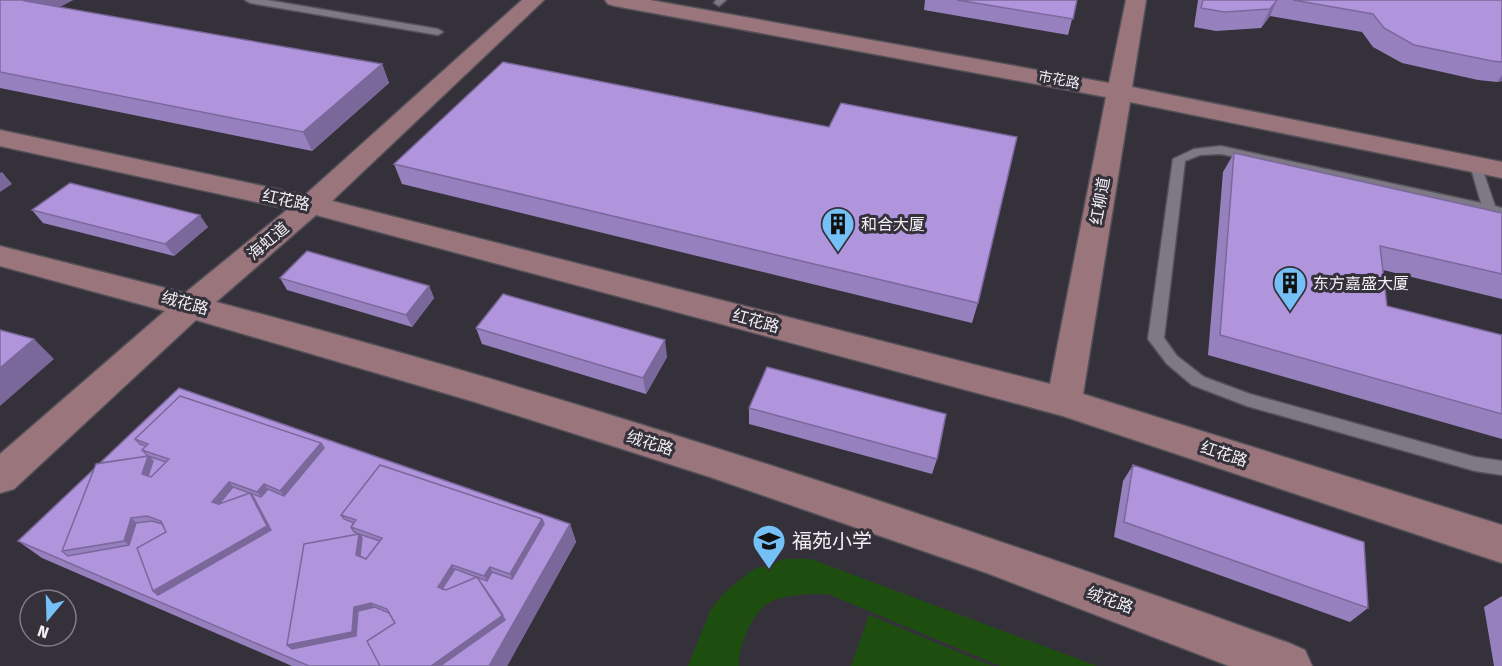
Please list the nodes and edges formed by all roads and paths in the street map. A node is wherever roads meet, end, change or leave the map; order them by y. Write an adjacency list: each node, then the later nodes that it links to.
1 (250, 0): 7 (lane)
2 (299, 0): 7 (lane)
3 (534, 0): 14 (street, 海虹道)
4 (615, 0): 9 (street, 市花路)
5 (1137, 0): 9 (street, 红柳道)
6 (713, 1): 9 (street, 市花路)
7 (289, 7): 8 (lane)
8 (438, 32)
9 (1121, 83): 11 (street, 市花路); 12 (street, 市花路); 18 (street, 红柳道)
10 (0, 138): 14 (street, 红花路)
11 (1502, 150)
12 (1476, 165): 13 (street, 市花路); 15 (lane)
13 (1502, 170)
14 (311, 205): 17 (street, 海虹道); 18 (street, 红花路)
15 (1495, 210): 19 (lane)
16 (0, 256): 17 (street, 绒花路)
17 (192, 304): 20 (street, 海虹道); 22 (street, 绒花路)
18 (1064, 402): 21 (street, 红花路)
19 (1502, 468)
20 (0, 477)
21 (1502, 544)
22 (1289, 666)

